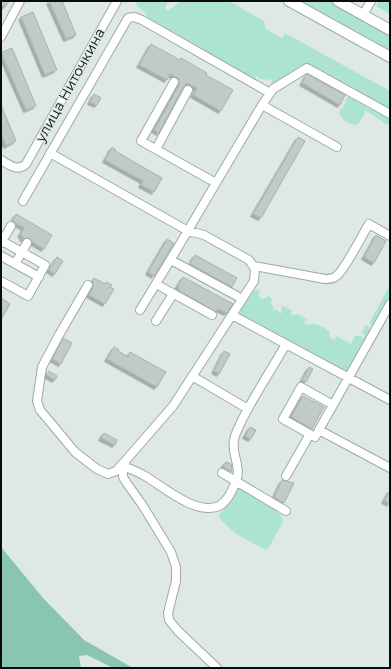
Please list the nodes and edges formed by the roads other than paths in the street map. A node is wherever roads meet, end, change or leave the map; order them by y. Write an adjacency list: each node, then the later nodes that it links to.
1 (20, 1): 8 (street)
2 (117, 1): 18 (street, улица Ниточкина)
3 (289, 1): 9 (main road)
4 (338, 1): 6 (main road)
5 (371, 1): 6 (street)
6 (363, 15): 7 (main road)
7 (390, 30)
8 (1, 37)
9 (390, 57)
10 (174, 82): 16 (street)
11 (188, 90): 16 (street)
12 (270, 93): 13 (street); 14 (street); 17 (street)
13 (262, 105): 15 (street); 19 (street)
14 (390, 114)
15 (336, 147)
16 (156, 149): 19 (street)
17 (50, 153): 20 (street); 22 (street)
18 (1, 161)
19 (216, 183): 22 (street)
20 (23, 200)
21 (11, 226): 24 (street)
22 (188, 231): 28 (street); 30 (street)
23 (390, 236): 30 (street)
24 (2, 242): 26 (street)
25 (27, 243): 26 (street)
26 (22, 252): 29 (street); 31 (street)
27 (1, 256): 29 (street)
28 (171, 260): 33 (street); 36 (street)
29 (15, 264): 31 (street)
30 (254, 266): 40 (street)
31 (39, 277): 32 (street)
32 (1, 281)
33 (156, 284): 35 (street); 38 (street)
34 (88, 285): 50 (street)
35 (173, 294): 39 (street); 41 (street)
36 (236, 296)
37 (390, 304): 44 (street)
38 (140, 310)
39 (212, 315)
40 (232, 315): 42 (street); 43 (street)
41 (156, 321)
42 (286, 344): 44 (street); 47 (street)
43 (192, 376): 47 (street); 50 (street)
44 (349, 377): 45 (street); 46 (street)
45 (390, 400)
46 (333, 405): 48 (street); 49 (street)
47 (248, 409): 54 (street)
48 (319, 430): 49 (street); 51 (street)
49 (310, 434): 53 (street)
50 (124, 463): 54 (street); 56 (street)
51 (390, 468)
52 (222, 473): 54 (street)
53 (286, 476)
54 (236, 481): 55 (street)
55 (286, 511)
56 (217, 668)

